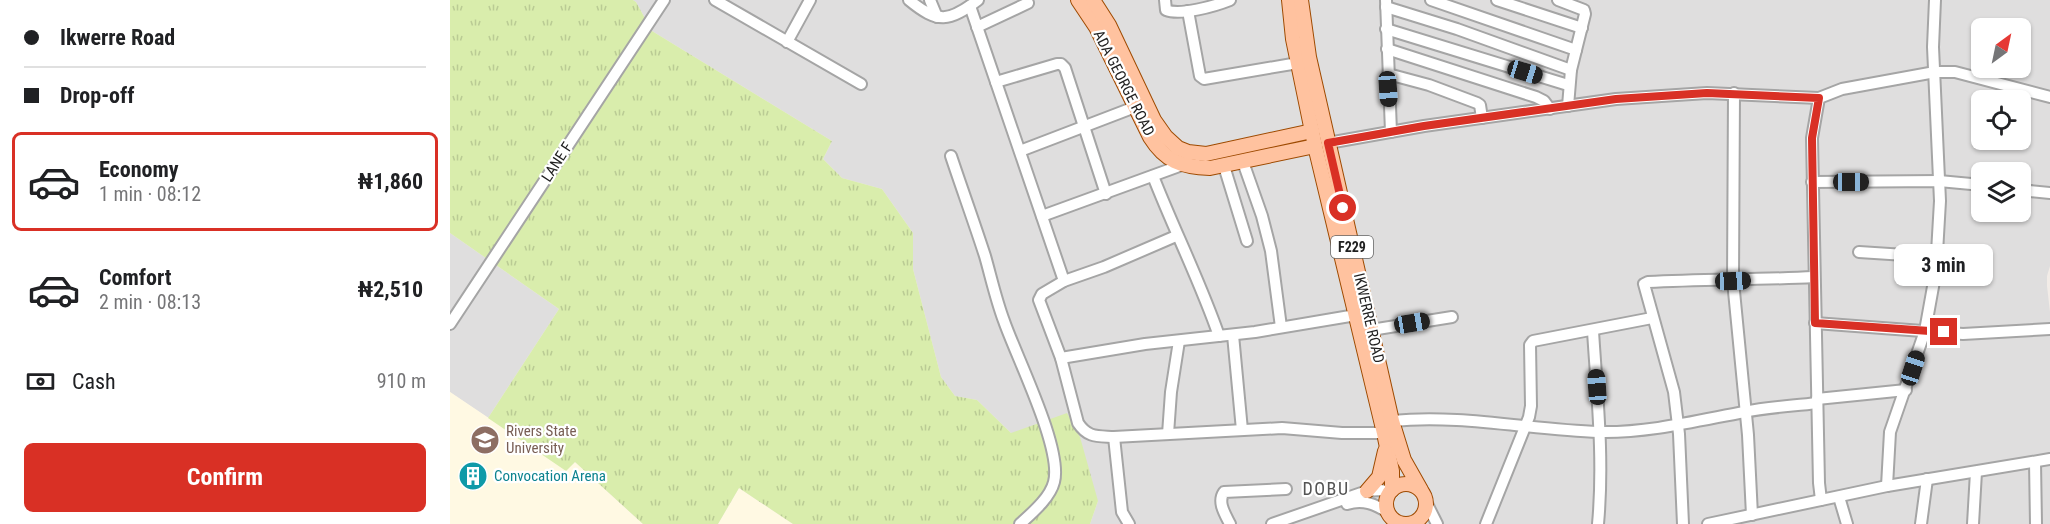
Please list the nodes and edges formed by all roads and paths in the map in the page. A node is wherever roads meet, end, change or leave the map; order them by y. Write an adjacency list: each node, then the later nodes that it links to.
1 (663, 0): 68 (street, LANE F)
2 (714, 0): 24 (street)
3 (810, 0): 24 (street)
4 (909, 0): 20 (street)
5 (930, 0): 20 (street)
6 (1078, 0): 38 (main road, ADA GEORGE ROAD)
7 (1094, 0): 43 (main road, ADA GEORGE ROAD)
8 (1165, 0): 19 (street)
9 (1230, 0): 19 (street)
10 (1289, 0): 27 (main road, IKWERRE ROAD / F229)
11 (1301, 0): 43 (main road, IKWERRE ROAD / F229)
12 (1431, 0): 26 (street)
13 (1497, 0): 22 (street)
14 (1558, 0): 22 (street)
15 (1935, 0): 29 (street)
16 (974, 3): 20 (street); 21 (street)
17 (1028, 3): 21 (street)
18 (1386, 3): 23 (street); 28 (street)
19 (1188, 11): 27 (street)
20 (937, 17)
21 (977, 27): 31 (street)
22 (1582, 28): 26 (street)
23 (1386, 29): 25 (street); 33 (street)
24 (787, 42): 32 (street)
25 (1387, 49): 30 (street); 39 (street)
26 (1576, 50): 28 (street)
27 (1298, 63): 43 (main road, IKWERRE ROAD / F229)
28 (1571, 70): 33 (street)
29 (1935, 72): 35 (street); 36 (street); 51 (street)
30 (1388, 74): 40 (street); 42 (street)
31 (996, 82): 41 (street); 44 (street)
32 (861, 84)
33 (1568, 85): 37 (street)
34 (1734, 93): 35 (street); 37 (street); 63 (street)
35 (1819, 98): 50 (street)
36 (2050, 98)
37 (1568, 106): 39 (street)
38 (1135, 108): 41 (street); 47 (main road, ADA GEORGE ROAD)
39 (1550, 109): 40 (street)
40 (1482, 118): 42 (street)
41 (1084, 127): 44 (street); 55 (street)
42 (1391, 132): 43 (street)
43 (1318, 140): 46 (main road, ADA GEORGE ROAD); 64 (main road, IKWERRE ROAD / F229); 71 (main road, IKWERRE ROAD / F229)
44 (1020, 151): 56 (street)
45 (951, 156): 101 (street)
46 (1244, 162): 48 (main road, ADA GEORGE ROAD); 69 (street)
47 (1182, 165): 48 (main road, ADA GEORGE ROAD); 49 (street)
48 (1224, 166): 58 (street)
49 (1153, 176): 55 (street); 57 (street)
50 (1812, 182): 51 (street); 61 (street)
51 (1939, 182): 52 (street); 60 (street)
52 (1971, 184)
53 (2031, 191): 54 (street)
54 (2050, 193)
55 (1106, 194): 56 (street)
56 (1042, 216): 62 (street)
57 (1176, 236): 62 (street); 75 (street)
58 (1247, 241)
59 (1859, 252): 60 (street)
60 (1936, 257): 73 (street)
61 (1814, 278): 63 (street); 67 (street)
62 (1064, 281): 77 (street)
63 (1733, 281): 66 (street); 80 (street)
64 (1356, 315): 69 (street); 84 (main road, IKWERRE ROAD / F229)
65 (1452, 317): 71 (street)
66 (1652, 318): 72 (street); 82 (street)
67 (1815, 323): 73 (street); 79 (street)
68 (450, 324)
69 (1281, 327): 74 (street)
70 (2050, 329): 73 (street)
71 (1371, 330): 84 (main road, IKWERRE ROAD / F229)
72 (1593, 331): 81 (street); 85 (street)
73 (1925, 331): 78 (street)
74 (1233, 335): 75 (street); 83 (street)
75 (1219, 336): 76 (street)
76 (1179, 340): 77 (street); 86 (street)
77 (1061, 358): 87 (street)
78 (1906, 390): 79 (street); 92 (street)
79 (1817, 401): 80 (street); 97 (street)
80 (1746, 412): 82 (street); 99 (street)
81 (1526, 426): 84 (street); 85 (street); 108 (street)
82 (1678, 426): 85 (street); 110 (street)
83 (1242, 430): 84 (street); 86 (street)
84 (1388, 431): 94 (main road); 95 (main road, IKWERRE ROAD / F229); 98 (main road, IKWERRE ROAD / F229)
85 (1600, 432): 109 (street)
86 (1168, 434): 87 (street)
87 (1114, 437): 102 (street)
88 (2050, 459): 89 (street)
89 (2034, 462): 90 (street); 115 (street)
90 (1976, 472): 91 (street); 114 (street)
91 (1928, 479): 92 (street); 113 (street)
92 (1887, 486): 96 (street)
93 (1286, 489): 103 (street)
94 (1367, 491): 95 (street); 104 (street)
95 (1391, 491): 98 (main road); 100 (main road, F229)
96 (1839, 496): 97 (street); 112 (street)
97 (1821, 500): 99 (street)
98 (1423, 508): 106 (main road); 107 (street)
99 (1752, 515): 111 (street)
100 (1392, 518): 105 (street); 106 (main road)
101 (1020, 524)
102 (1129, 524)
103 (1230, 524)
104 (1272, 524)
105 (1293, 524)
106 (1409, 524)
107 (1437, 524)
108 (1486, 524)
109 (1598, 524)
110 (1683, 524)
111 (1708, 524)
112 (1846, 524)
113 (1921, 524)
114 (1973, 524)
115 (2036, 524)

